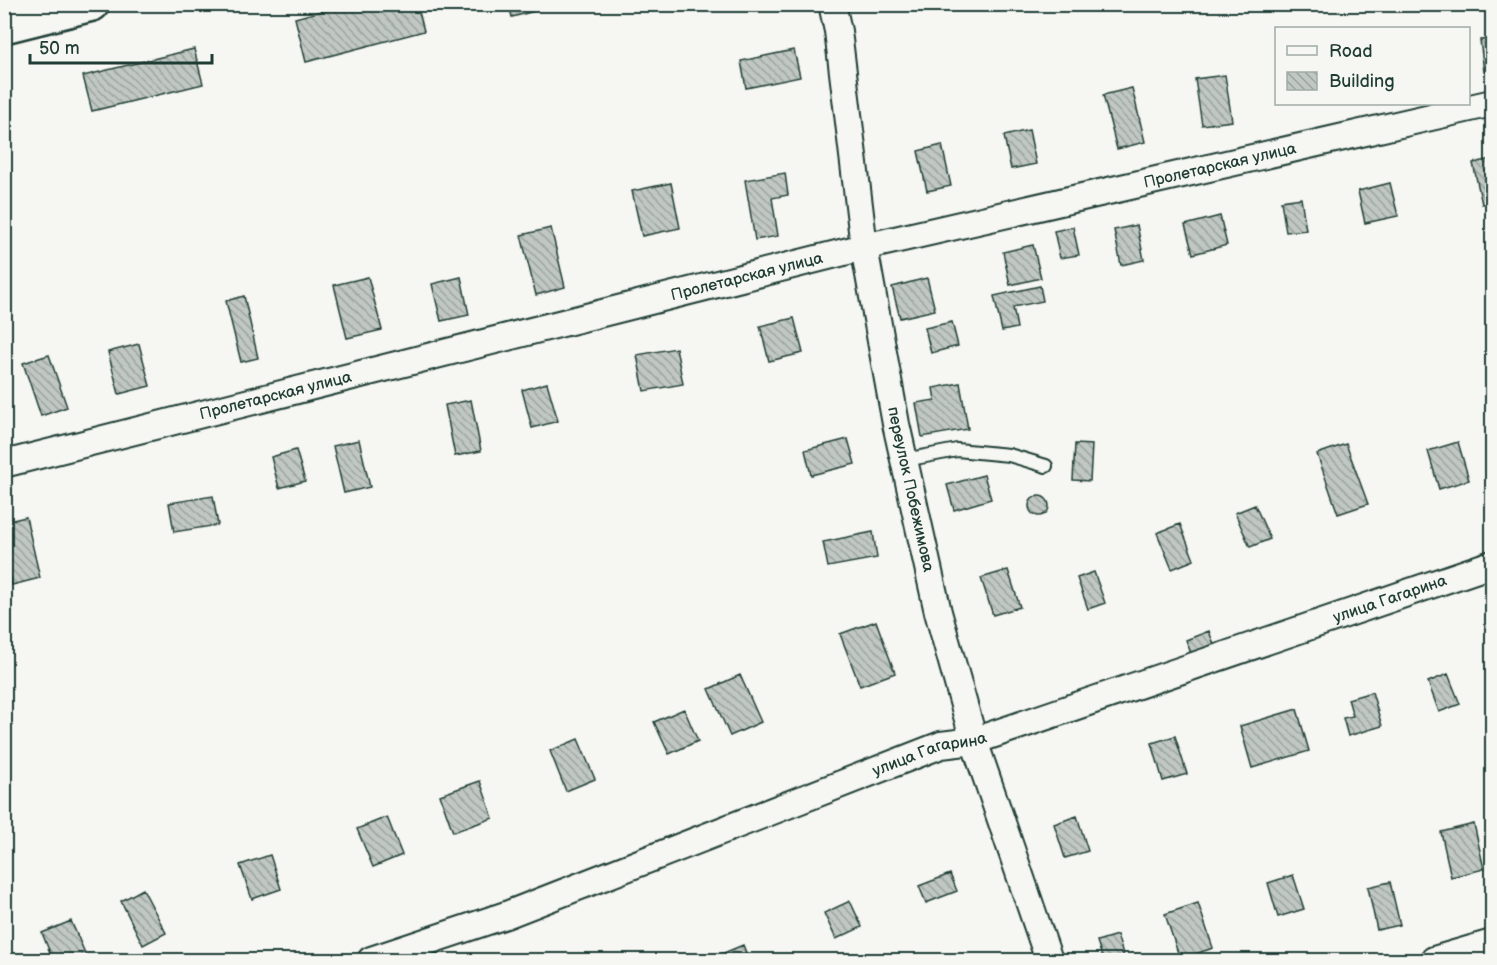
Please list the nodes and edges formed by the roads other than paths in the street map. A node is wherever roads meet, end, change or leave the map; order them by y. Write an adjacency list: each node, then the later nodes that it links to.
1 (92, 4): 3 (main road)
2 (832, 4): 5 (street, переулок Побежимова)
3 (4, 26)
4 (1492, 103): 5 (street, Пролетарская улица)
5 (864, 247): 6 (street, переулок Побежимова); 7 (street, Пролетарская улица)
6 (905, 460): 8 (lane); 10 (street, переулок Побежимова)
7 (4, 464)
8 (1046, 466)
9 (1492, 564): 10 (street, улица Гагарина)
10 (974, 741): 13 (street, улица Гагарина); 14 (street, переулок Побежимова)
11 (1492, 943): 12 (street)
12 (1466, 955): 15 (street)
13 (371, 960)
14 (1049, 960)
15 (1434, 960)

